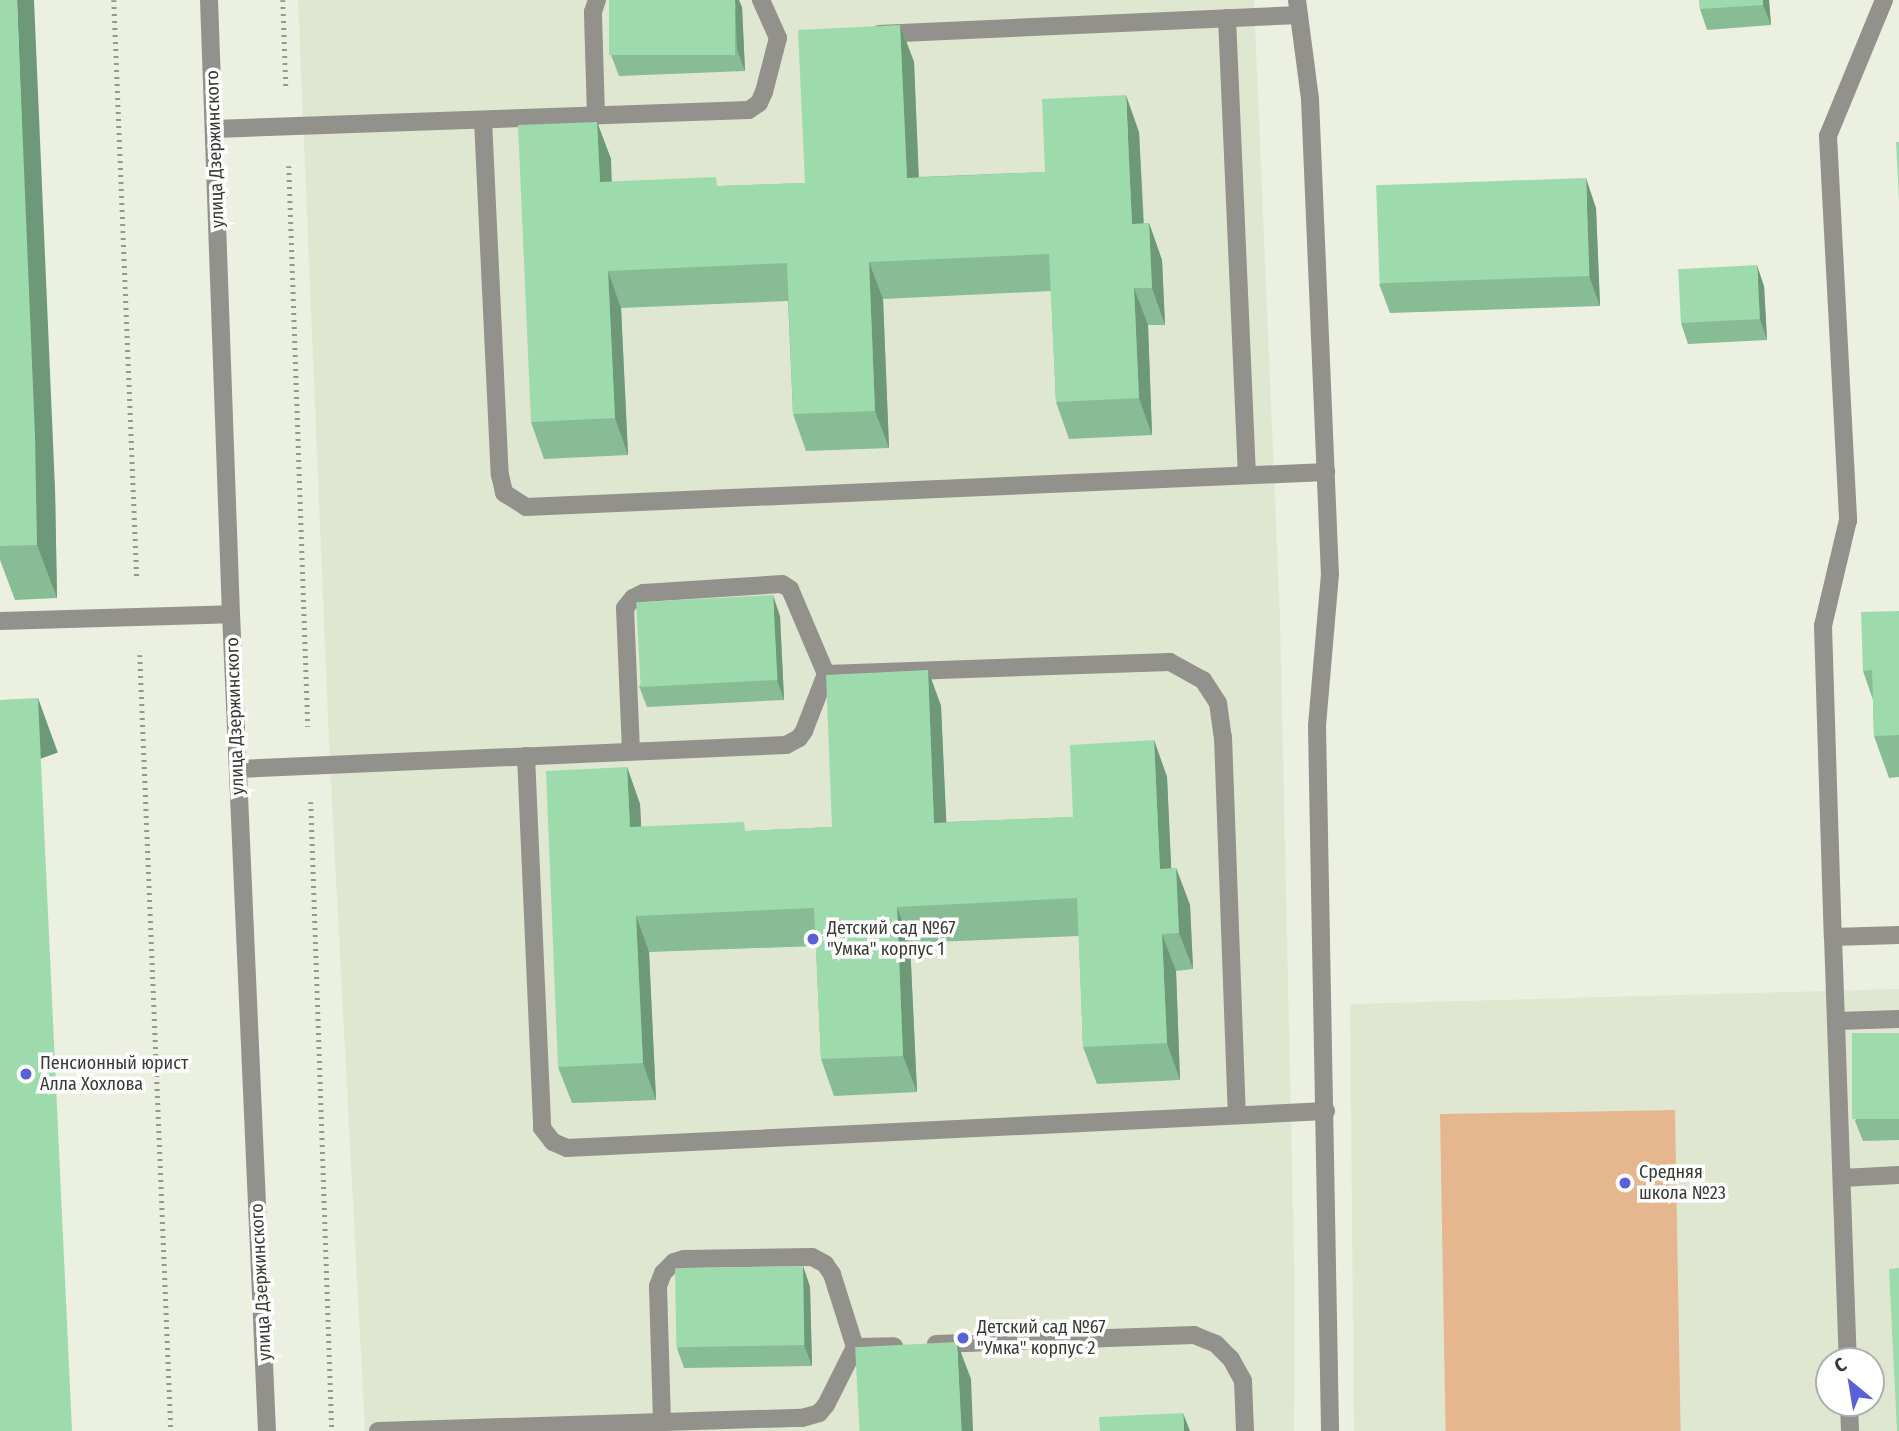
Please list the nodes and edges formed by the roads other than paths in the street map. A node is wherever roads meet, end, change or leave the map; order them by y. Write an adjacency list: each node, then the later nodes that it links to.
1 (209, 0): 10 (street, улица Дзержинского)
2 (597, 0): 8 (street)
3 (761, 0): 8 (street)
4 (1884, 0): 20 (street)
5 (1298, 8): 6 (street); 11 (street)
6 (1227, 18): 7 (street); 12 (street)
7 (859, 34)
8 (596, 116): 9 (street)
9 (483, 120): 10 (street); 12 (street)
10 (214, 129): 13 (street, улица Дзержинского)
11 (1325, 472): 12 (street); 23 (street)
12 (1247, 475)
13 (231, 614): 14 (street); 18 (street, улица Дзержинского)
14 (0, 621)
15 (826, 674): 16 (street); 16 (street); 24 (street)
16 (631, 751): 17 (street)
17 (526, 756): 18 (street); 24 (street)
18 (238, 769): 31 (street, улица Дзержинского)
19 (1899, 935): 20 (street)
20 (1833, 937): 22 (street)
21 (1899, 1019): 22 (street)
22 (1837, 1021): 26 (street)
23 (1326, 1111): 24 (street); 34 (street)
24 (1237, 1115)
25 (1899, 1175): 26 (street)
26 (1842, 1178): 28 (street)
27 (855, 1347): 29 (street); 29 (street); 33 (street)
28 (1848, 1347)
29 (662, 1422): 30 (street)
30 (550, 1428): 32 (street)
31 (267, 1431)
32 (377, 1431)
33 (1245, 1431)
34 (1330, 1431)

